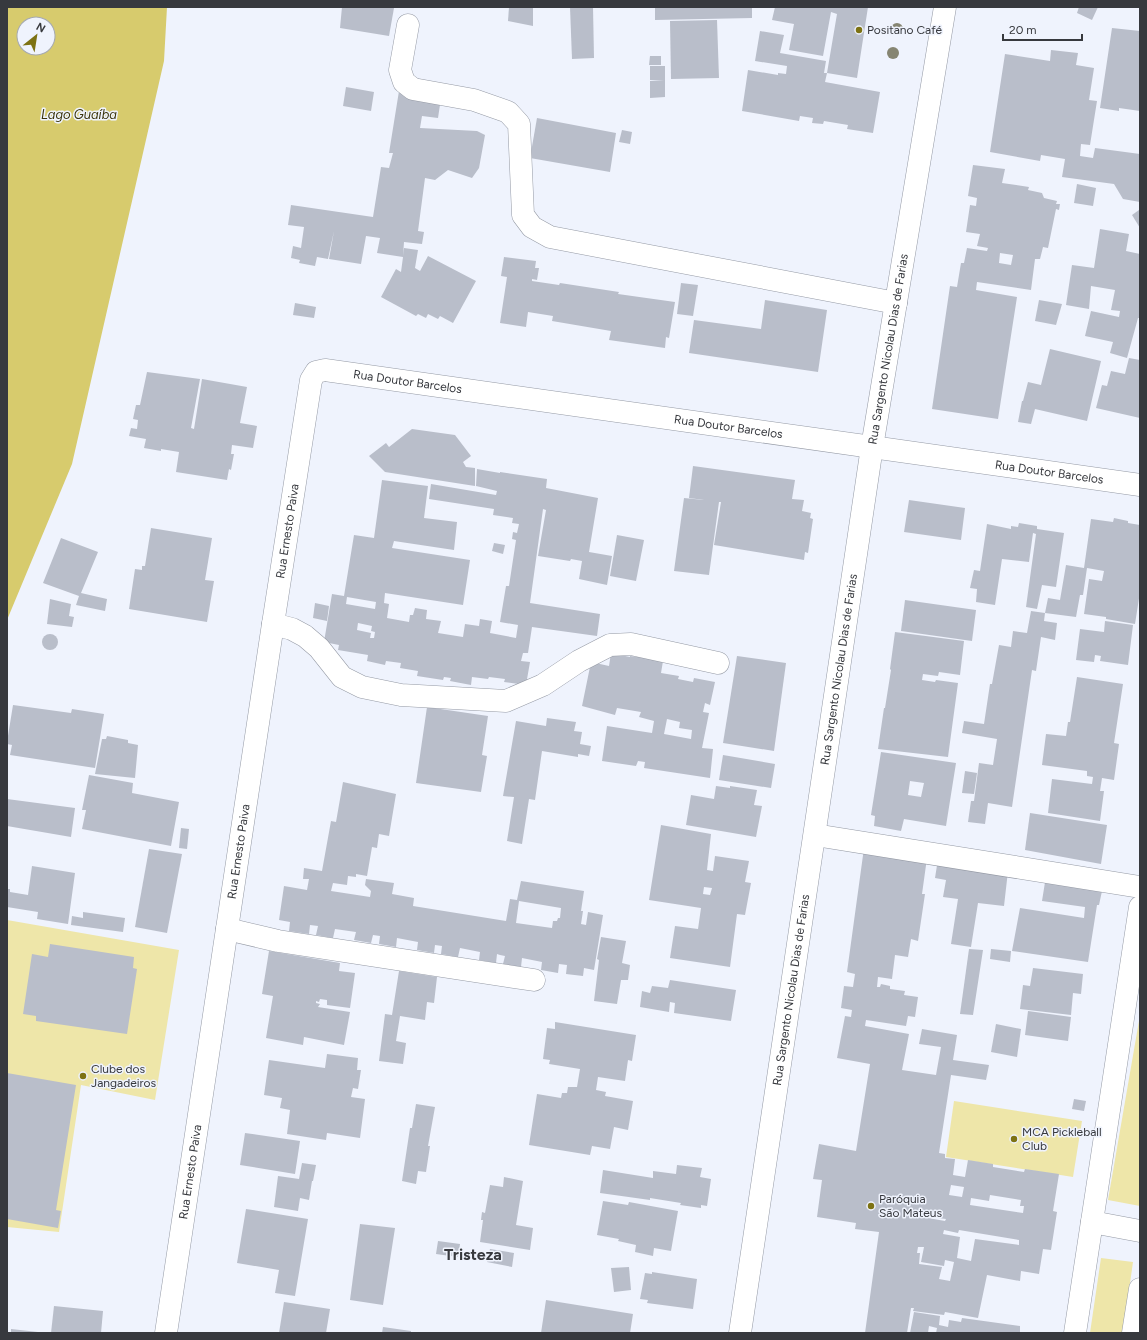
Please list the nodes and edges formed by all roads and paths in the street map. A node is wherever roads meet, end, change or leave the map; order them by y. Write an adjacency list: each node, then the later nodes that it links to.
1 (945, 7): 3 (street, Rua Sargento Nicolau Dias de Farias)
2 (408, 25): 3 (street)
3 (896, 303): 5 (street, Rua Sargento Nicolau Dias de Farias)
4 (316, 372): 5 (street, Rua Doutor Barcelos); 7 (street, Rua Ernesto Paiva)
5 (872, 447): 6 (street, Rua Doutor Barcelos); 9 (street, Rua Sargento Nicolau Dias de Farias)
6 (1140, 485)
7 (273, 624): 8 (street); 12 (street, Rua Ernesto Paiva)
8 (718, 663)
9 (815, 835): 10 (street); 18 (street, Rua Sargento Nicolau Dias de Farias)
10 (1140, 887)
11 (1140, 907): 14 (street)
12 (227, 929): 13 (street); 17 (street, Rua Ernesto Paiva)
13 (534, 980)
14 (1092, 1222): 15 (street); 19 (street)
15 (1140, 1231)
16 (1140, 1289): 20 (street)
17 (166, 1333)
18 (740, 1333)
19 (1075, 1333)
20 (1133, 1333)

